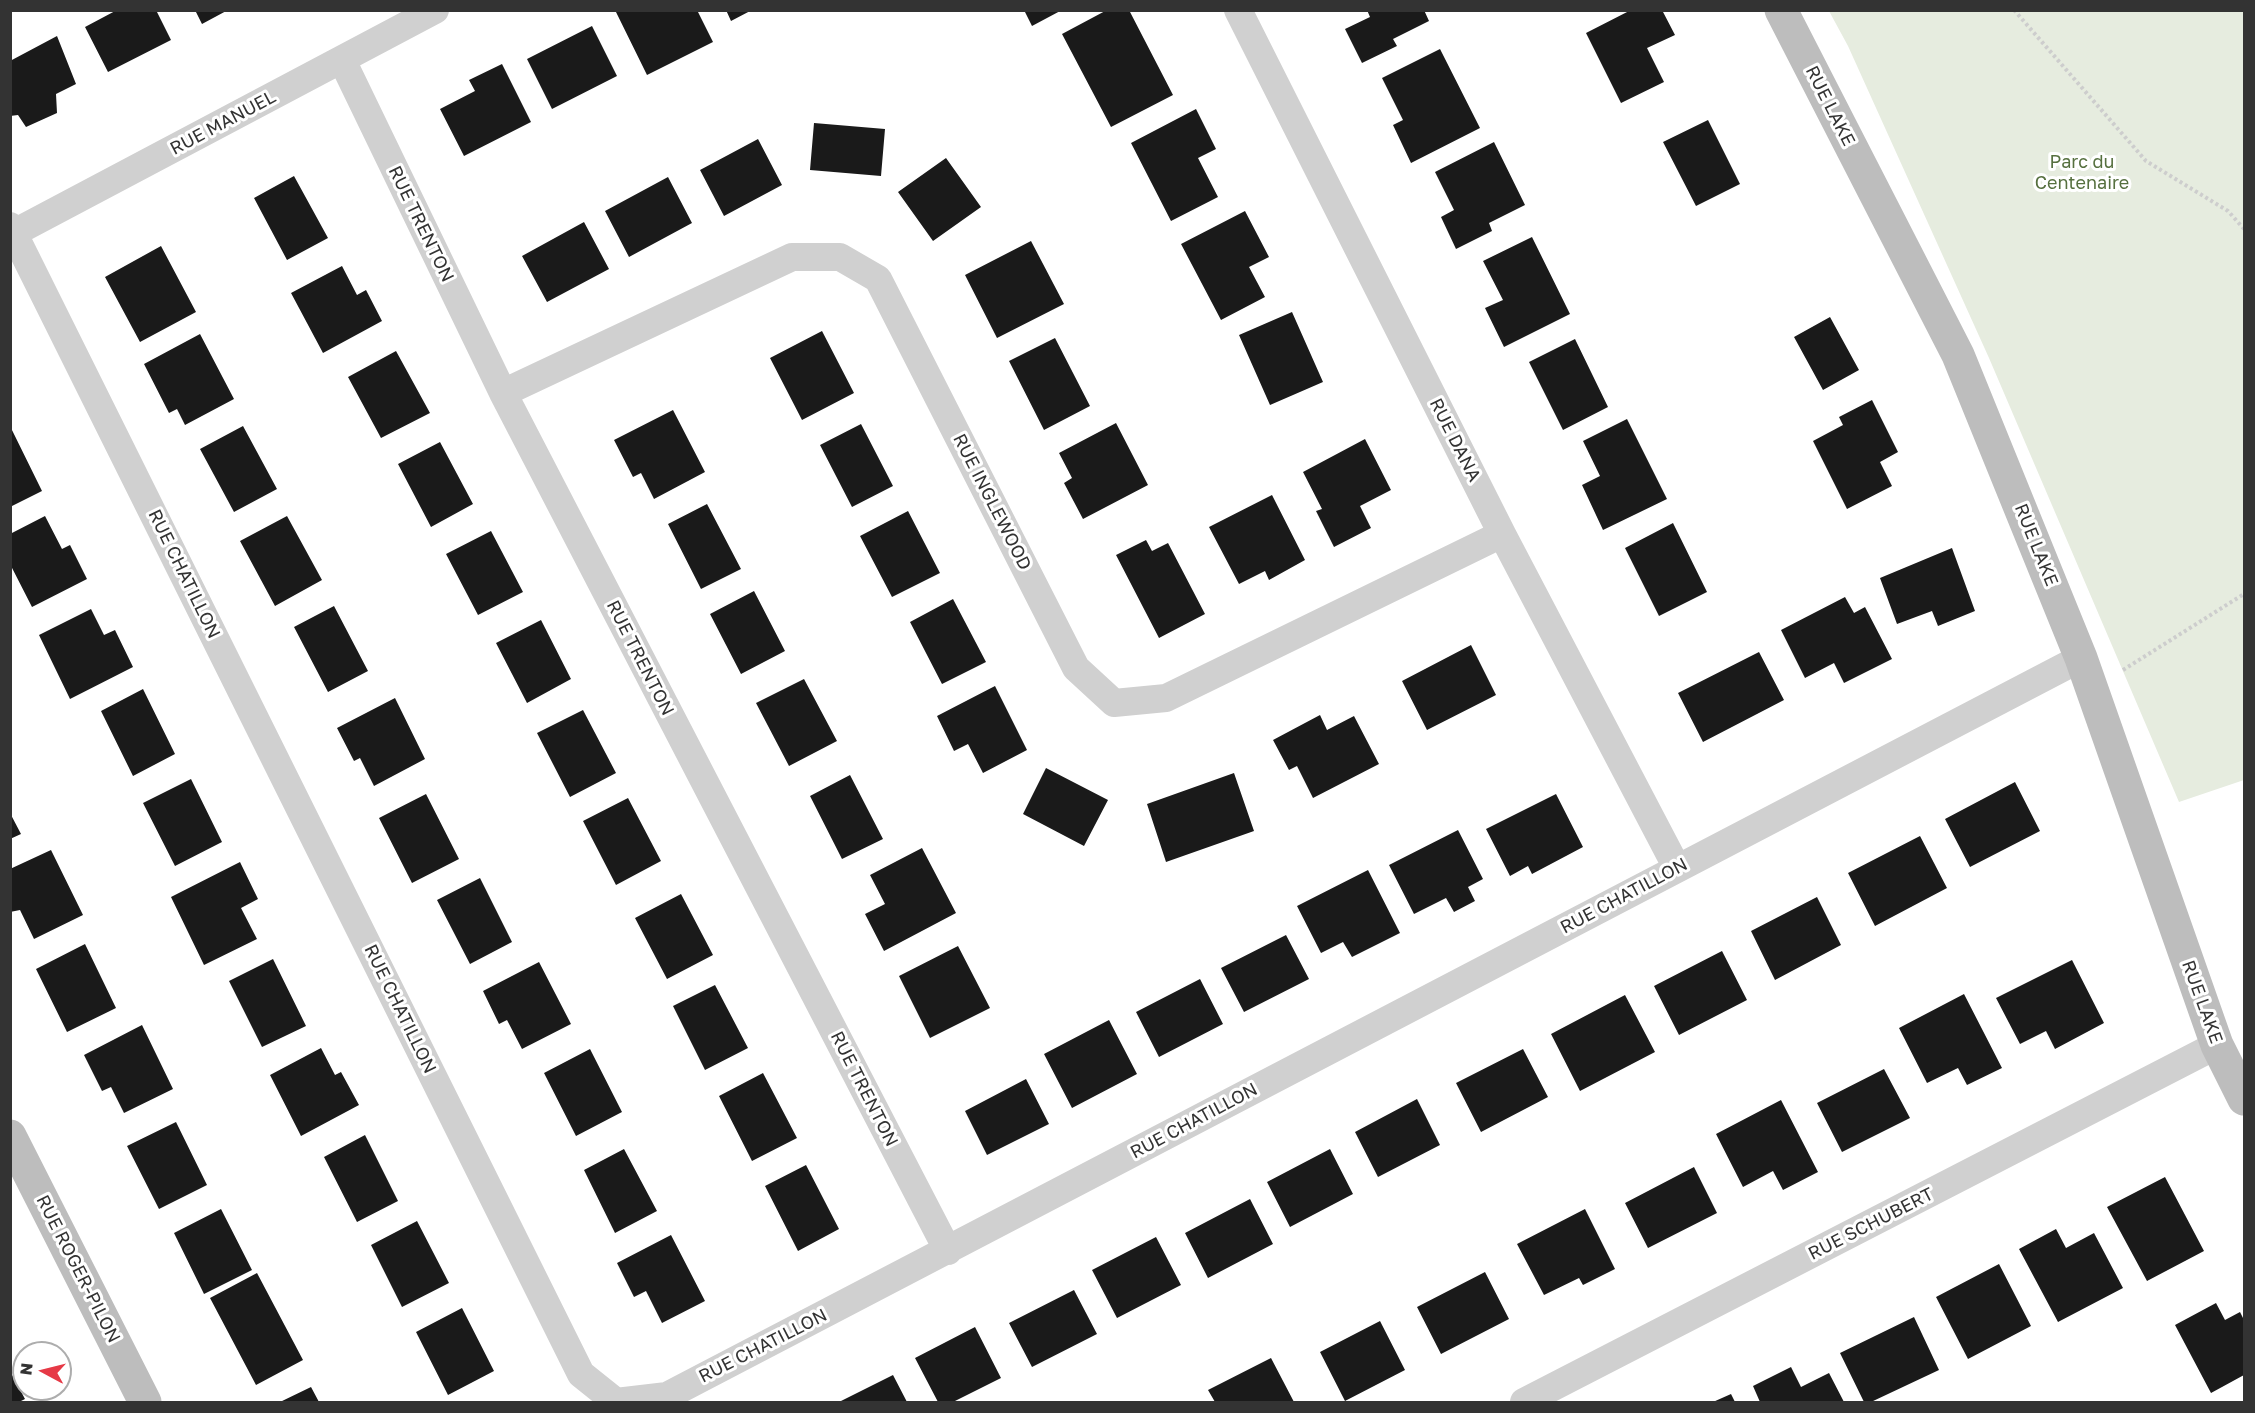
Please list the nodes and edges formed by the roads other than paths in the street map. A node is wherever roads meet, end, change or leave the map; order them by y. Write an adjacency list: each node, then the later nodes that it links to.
1 (435, 10): 4 (street, RUE MANUEL)
2 (1238, 10): 7 (street, RUE DANA)
3 (1781, 10): 8 (street, RUE LAKE)
4 (342, 60): 5 (street, RUE MANUEL); 6 (street, RUE TRENTON)
5 (12, 232): 13 (street, RUE CHATILLON)
6 (502, 393): 7 (street, RUE INGLEWOOD); 13 (street, RUE TRENTON)
7 (1502, 534): 9 (street, RUE DANA)
8 (2081, 658): 9 (street, RUE CHATILLON); 10 (street, RUE LAKE)
9 (1677, 868): 13 (street, RUE CHATILLON)
10 (2217, 1045): 11 (street, RUE LAKE); 15 (street, RUE SCHUBERT)
11 (2244, 1099)
12 (10, 1136): 14 (street, RUE ROGER-PILON)
13 (948, 1251)
14 (145, 1402)
15 (1524, 1402)

